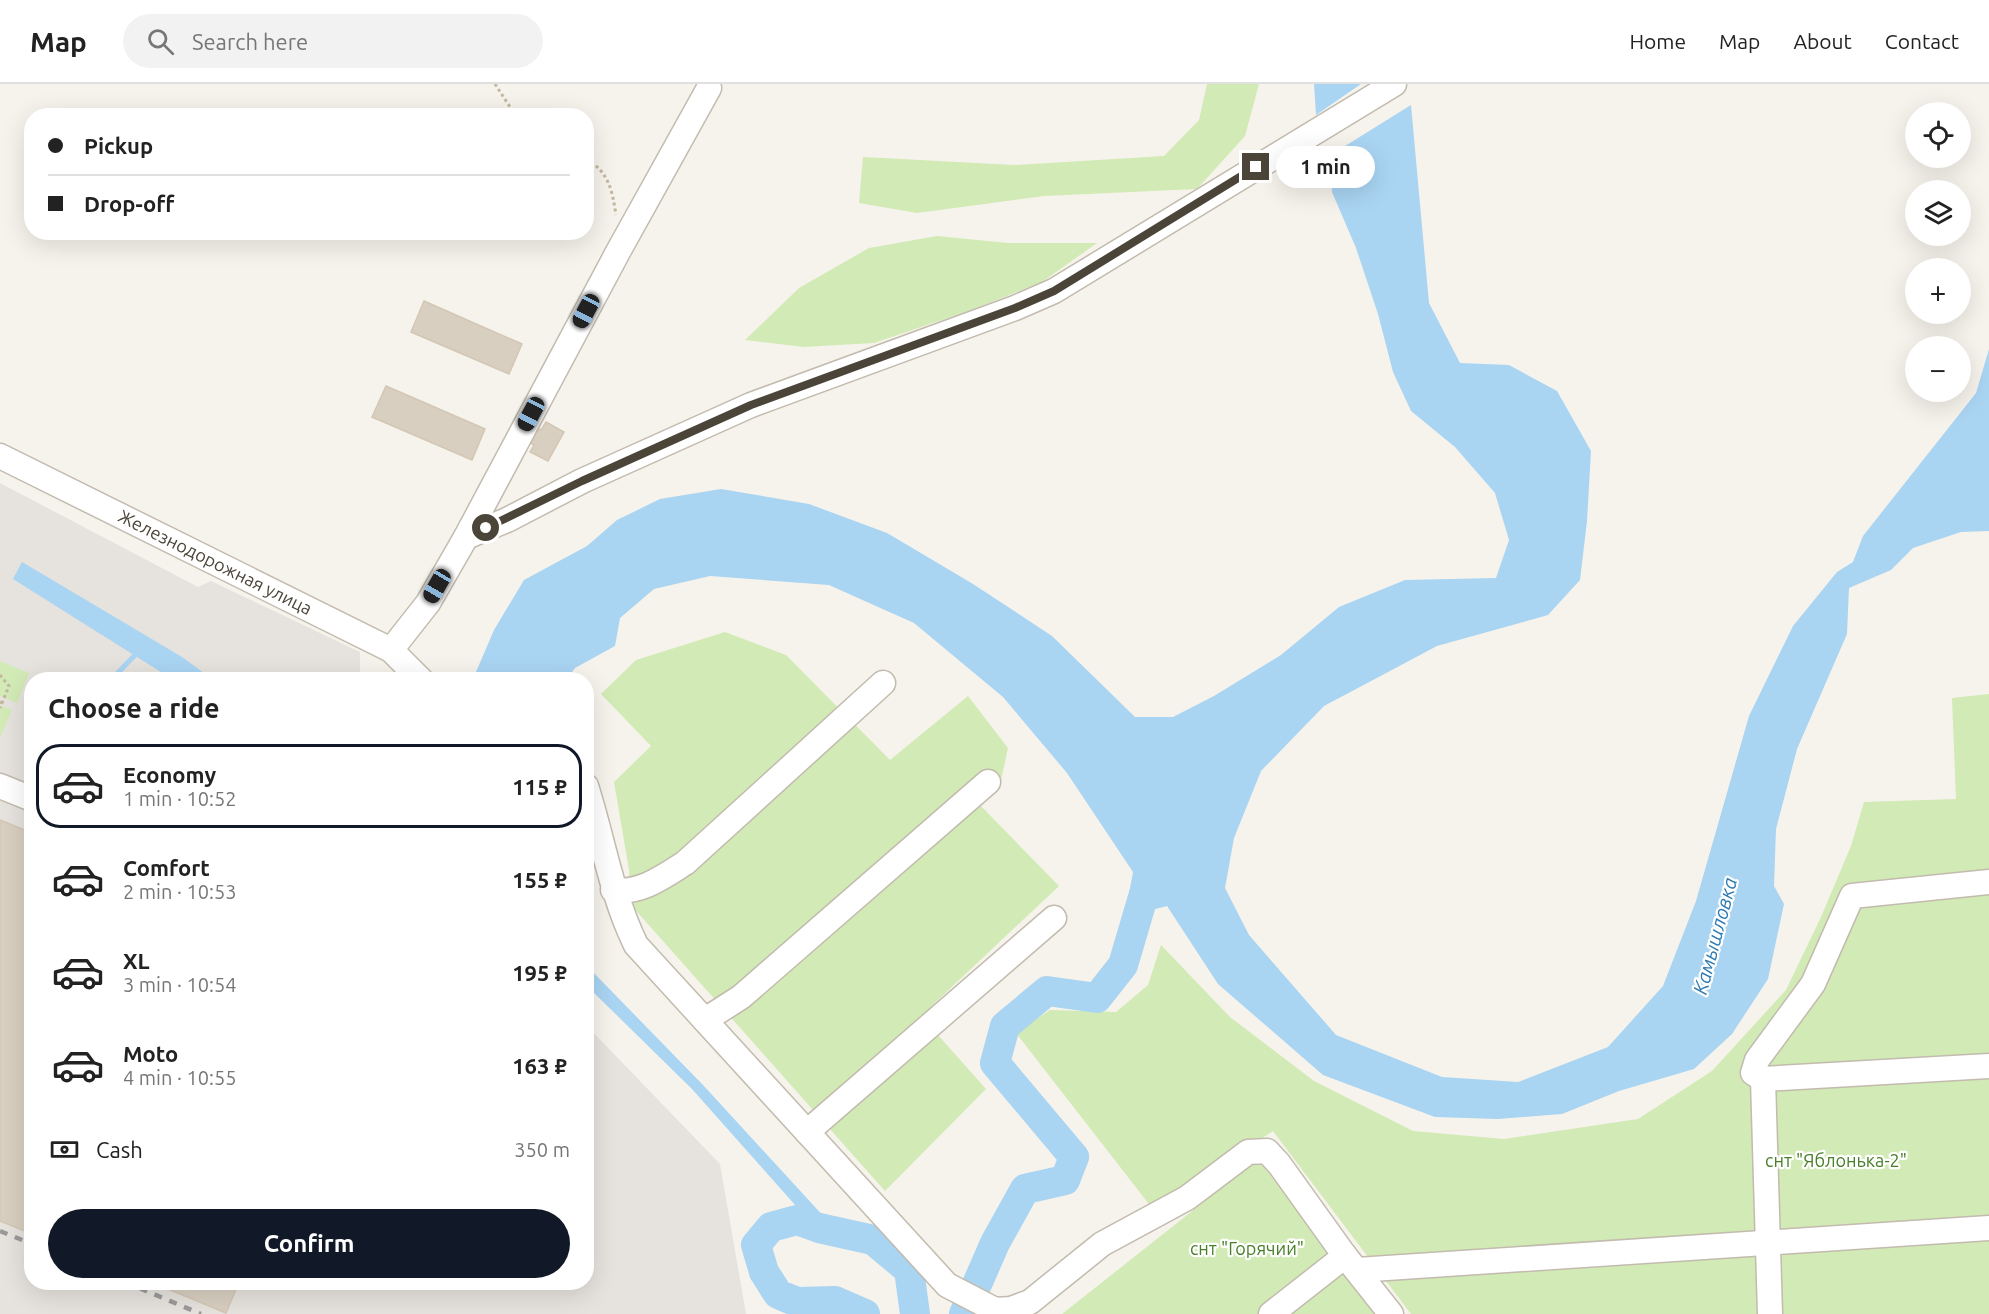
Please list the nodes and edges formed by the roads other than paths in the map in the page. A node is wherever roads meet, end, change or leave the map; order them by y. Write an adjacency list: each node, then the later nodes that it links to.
1 (1394, 84): 4 (street)
2 (710, 88): 4 (street)
3 (0, 456): 5 (street, Железнодорожная улица)
4 (466, 537): 5 (street)
5 (391, 650): 6 (street, Железнодорожная улица)
6 (414, 672)
7 (883, 683): 13 (street)
8 (988, 782): 15 (street)
9 (0, 786): 10 (street)
10 (24, 796)
11 (594, 817): 13 (street)
12 (1989, 882): 17 (street)
13 (613, 890): 15 (street)
14 (1054, 918): 18 (street)
15 (705, 1020): 18 (street)
16 (1989, 1066): 17 (street)
17 (1763, 1079): 20 (street)
18 (807, 1132): 22 (street)
19 (1989, 1228): 20 (street)
20 (1767, 1242): 21 (street); 25 (street)
21 (1351, 1263): 22 (street); 23 (street); 24 (street)
22 (995, 1312)
23 (1271, 1314)
24 (1391, 1314)
25 (1770, 1314)

